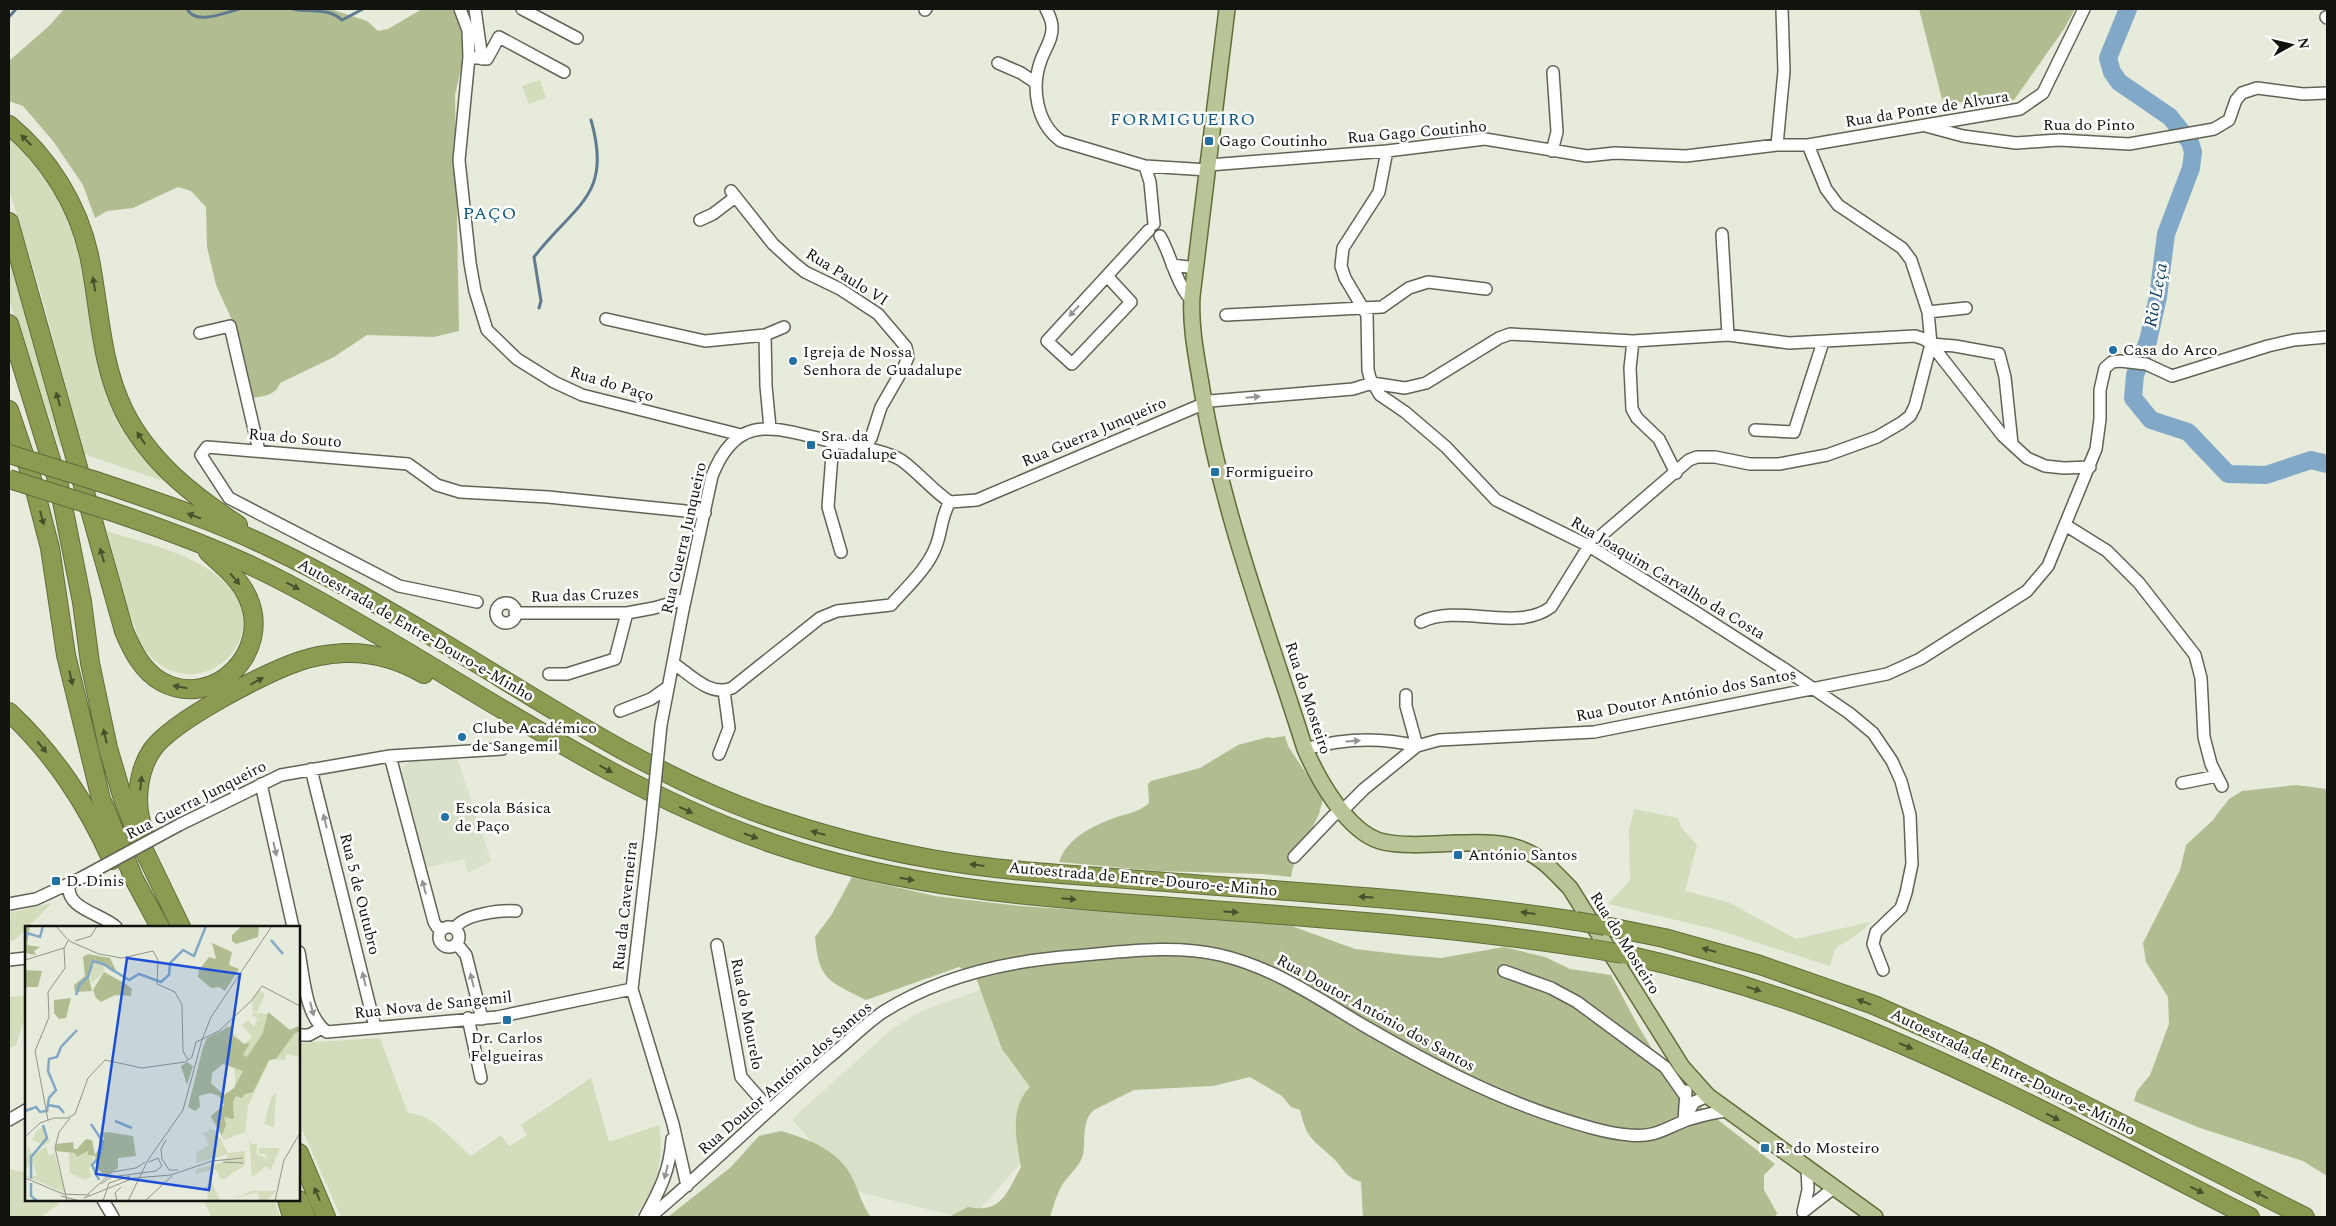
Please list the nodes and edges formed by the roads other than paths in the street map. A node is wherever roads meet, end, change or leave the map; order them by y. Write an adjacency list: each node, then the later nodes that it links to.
1 (460, 9): 9 (street, Rua do Paço)
2 (474, 9): 10 (street)
3 (522, 9): 8 (street)
4 (1046, 9): 14 (street, Rua Gago Coutinho)
5 (1227, 9): 23 (main road, Rua do Mosteiro)
6 (1782, 9): 18 (street)
7 (2084, 9): 17 (street, Rua da Ponte de Alvura)
8 (577, 38)
9 (469, 57): 10 (street); 55 (street, Rua do Paço)
10 (482, 58): 12 (street)
11 (998, 63): 14 (street)
12 (564, 72)
13 (1553, 72): 21 (street)
14 (1036, 83): 22 (street, Rua Gago Coutinho)
15 (2327, 93): 17 (street, Rua do Pinto)
16 (9, 125): 70 (highway, one-way to 16)
17 (1920, 125): 19 (street, Rua da Ponte de Alvura)
18 (1777, 145): 19 (street, Rua da Ponte de Alvura); 21 (street, Rua Gago Coutinho)
19 (1808, 145): 35 (street)
20 (1387, 151): 21 (street, Rua Gago Coutinho); 23 (street, Rua Gago Coutinho); 33 (street)
21 (1552, 151)
22 (1145, 166): 23 (street, Rua Gago Coutinho); 26 (street)
23 (1208, 167): 29 (main road, Rua do Mosteiro)
24 (700, 220): 59 (street, Rua Paulo VI)
25 (9, 222): 68 (highway, one-way to 25)
26 (1151, 227): 28 (street); 30 (street)
27 (1722, 234): 42 (street)
28 (1172, 265): 29 (street); 32 (street)
29 (1194, 274): 32 (main road, Rua do Mosteiro)
30 (1108, 276): 30 (street, one-way to 30)
31 (1486, 289): 33 (street)
32 (1192, 296): 49 (main road, Rua do Mosteiro)
33 (1364, 307): 36 (street); 48 (street)
34 (1966, 308): 35 (street)
35 (1928, 312): 46 (street)
36 (1226, 314)
37 (606, 319): 41 (street)
38 (9, 324): 51 (highway)
39 (784, 327): 41 (street)
40 (200, 334): 60 (street)
41 (765, 335): 53 (street)
42 (1728, 335): 44 (street); 45 (street)
43 (2327, 338): 62 (street, Rua Doutor António dos Santos)
44 (1633, 341): 48 (street); 63 (street)
45 (1823, 342): 46 (street); 54 (street)
46 (1930, 344): 58 (street); 58 (street); 63 (street)
47 (9, 362): 51 (highway)
48 (1372, 383): 49 (street, Rua Guerra Junqueiro, one-way to 48); 69 (street, Rua Joaquim Carvalho da Costa)
49 (1205, 404): 65 (street, Rua Guerra Junqueiro); 88 (main road, Rua do Mosteiro)
50 (9, 410): 56 (highway)
51 (36, 417): 97 (highway, one-way to 51)
52 (9, 421): 56 (highway)
53 (770, 428): 55 (street); 57 (street)
54 (1755, 430)
55 (741, 434): 66 (street, Rua Guerra Junqueiro)
56 (19, 438): 102 (highway, one-way to 102)
57 (833, 442): 59 (street); 71 (street)
58 (2012, 444): 62 (street)
59 (865, 448): 65 (street)
60 (259, 451): 66 (street, Rua do Souto); 73 (street, Rua do Souto)
61 (9, 454): 70 (highway, Autoestrada de Entre-Douro-e-Minho, one-way to 61, bridge)
62 (2090, 467): 67 (street, Rua Doutor António dos Santos)
63 (1676, 473): 69 (street)
64 (9, 479): 68 (highway, Autoestrada de Entre-Douro-e-Minho, bridge)
65 (950, 502): 82 (street)
66 (705, 513): 72 (street, Rua Guerra Junqueiro)
67 (2066, 526): 80 (street, Rua Doutor António dos Santos); 92 (street)
68 (200, 545): 81 (highway, Autoestrada de Entre-Douro-e-Minho, one-way to 81)
69 (1589, 546): 76 (street); 80 (street, Rua Joaquim Carvalho da Costa)
70 (271, 548): 144 (highway, Autoestrada de Entre-Douro-e-Minho, one-way to 70, bridge)
71 (841, 552)
72 (685, 599): 75 (street, Rua das Cruzes); 77 (street, Rua Guerra Junqueiro)
73 (477, 602)
74 (515, 613): 75 (street, Rua das Cruzes)
75 (627, 613): 78 (street)
76 (1421, 622)
77 (673, 663): 79 (street, Rua Guerra Junqueiro); 82 (street)
78 (549, 674)
79 (668, 687): 84 (street); 114 (street, Rua da Caverneira, bridge)
80 (1812, 688): 86 (street, Rua Doutor António dos Santos); 112 (street, Rua Joaquim Carvalho da Costa)
81 (473, 691): 97 (highway, one-way to 81); 143 (highway, Autoestrada de Entre-Douro-e-Minho, one-way to 143, bridge)
82 (724, 691): 89 (street)
83 (1406, 695): 86 (street)
84 (620, 711)
85 (9, 712): 101 (highway, one-way to 101)
86 (1418, 746): 88 (street, one-way to 86); 94 (street, Rua Doutor António dos Santos)
87 (502, 749): 90 (street, Rua Guerra Junqueiro)
88 (1305, 749): 94 (main road, Rua do Mosteiro)
89 (719, 754)
90 (390, 756): 91 (street, Rua Guerra Junqueiro); 105 (street, one-way to 90)
91 (311, 769): 93 (street, Rua Guerra Junqueiro); 117 (street, Rua 5 de Outubro, one-way to 91)
92 (2182, 783)
93 (261, 784): 96 (street, Rua Guerra Junqueiro, bridge); 104 (street, one-way to 104)
94 (1343, 810): 95 (street, Rua Doutor António dos Santos); 120 (main road, Rua do Mosteiro)
95 (1294, 857)
96 (70, 883): 98 (street, Rua Guerra Junqueiro); 100 (street)
97 (165, 896): 103 (highway)
98 (9, 904)
99 (516, 912): 106 (street)
100 (114, 926)
101 (147, 926)
102 (159, 926)
103 (180, 926)
104 (293, 926)
105 (443, 929): 106 (street); 107 (street)
106 (456, 929): 107 (street)
107 (457, 944): 116 (street, one-way to 107)
108 (718, 945): 124 (street, Rua do Mourelo)
109 (300, 956): 118 (street, one-way to 118)
110 (25, 958): 111 (street)
111 (9, 960)
112 (1883, 970)
113 (1504, 971): 123 (street)
114 (632, 990): 116 (street, Rua Nova de Sangemil); 127 (street, Rua da Caverneira)
115 (468, 1018): 116 (street, Rua Nova de Sangemil); 117 (street, Rua Nova de Sangemil); 121 (street)
116 (482, 1018)
117 (375, 1026): 118 (street, Rua Nova de Sangemil)
118 (322, 1028): 119 (street, Rua Nova de Sangemil)
119 (300, 1035)
120 (1682, 1067): 122 (main road, Rua do Mosteiro); 123 (street)
121 (481, 1078)
122 (1708, 1096): 125 (main road, Rua do Mosteiro); 126 (street)
123 (1686, 1097): 126 (street)
124 (770, 1110): 126 (street, Rua Doutor António dos Santos); 130 (street, Rua Doutor António dos Santos)
125 (1728, 1111): 126 (street, Rua Doutor António dos Santos); 129 (main road, Rua do Mosteiro)
126 (1688, 1120)
127 (673, 1124): 130 (street, Rua da Caverneira); 140 (street, Rua da Caverneira, one-way to 140)
128 (300, 1155): 139 (highway, one-way to 128)
129 (1807, 1168): 131 (main road, Rua do Mosteiro); 135 (street)
130 (687, 1186): 141 (street, Rua Doutor António dos Santos)
131 (1835, 1187): 135 (street); 142 (main road, Rua do Mosteiro)
132 (104, 1201): 136 (street)
133 (286, 1201): 137 (highway)
134 (299, 1201): 138 (highway)
135 (1801, 1215)
136 (113, 1217)
137 (292, 1217)
138 (306, 1217)
139 (326, 1217)
140 (645, 1217)
141 (650, 1217)
142 (1875, 1217)
143 (2250, 1217)
144 (2305, 1217)

